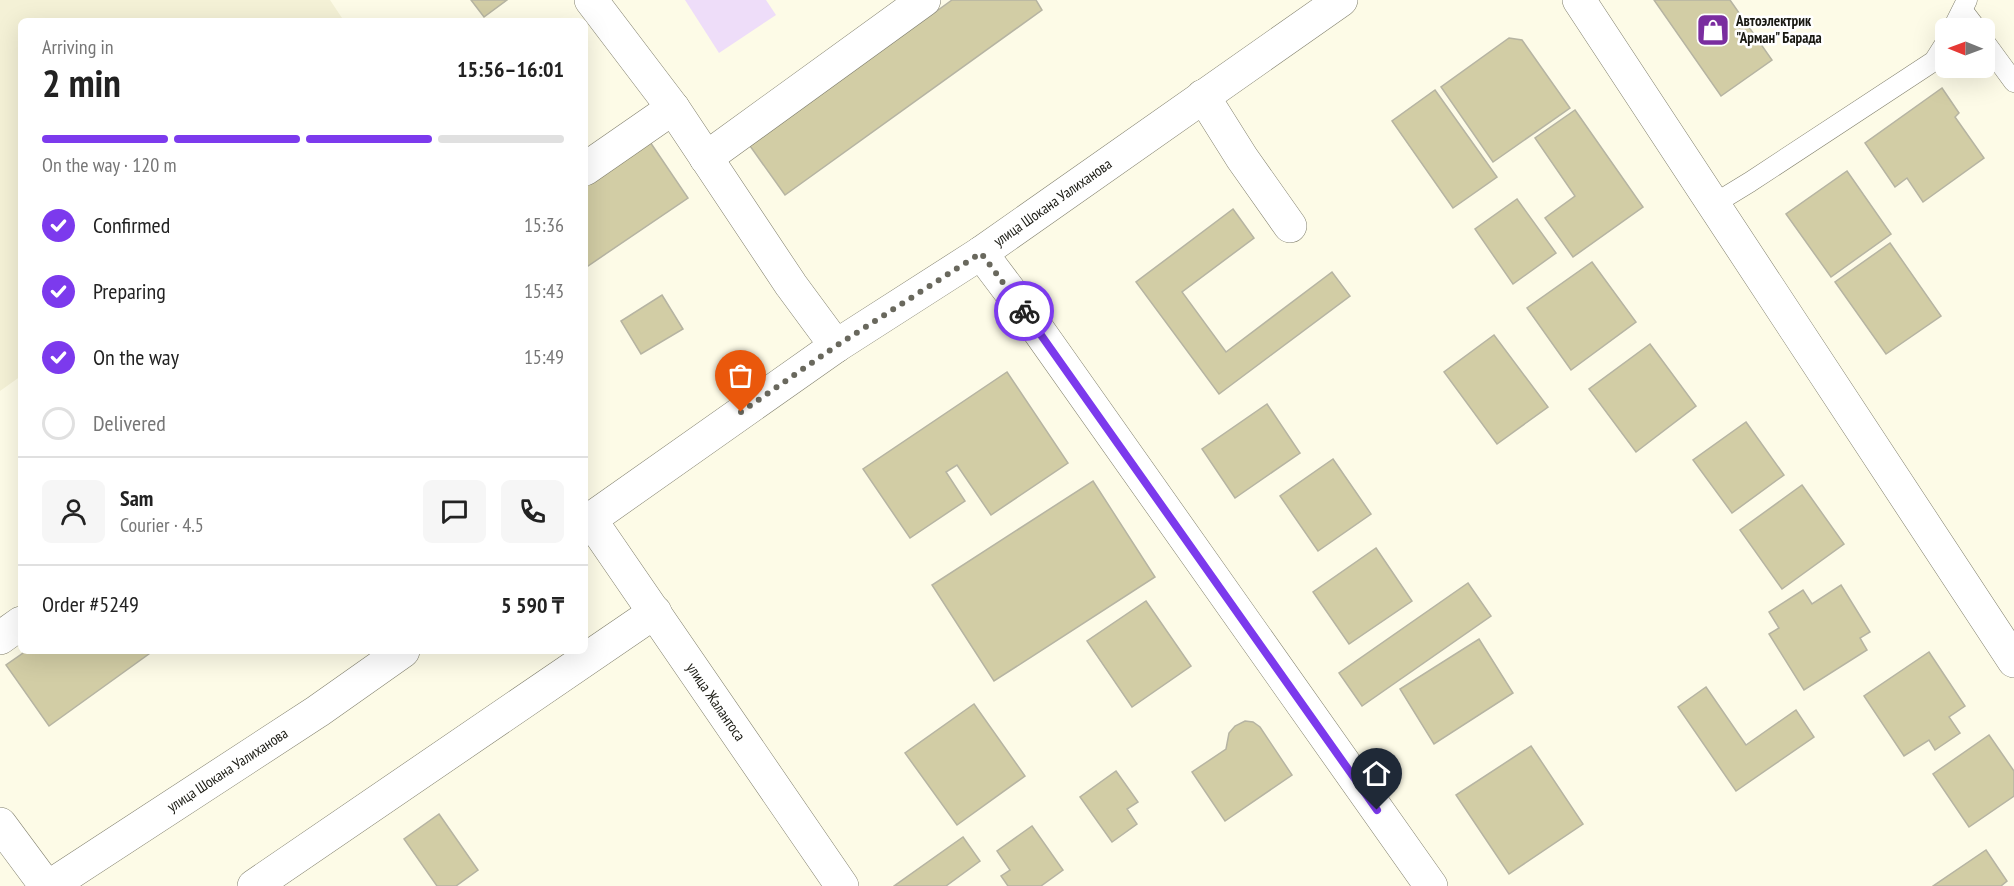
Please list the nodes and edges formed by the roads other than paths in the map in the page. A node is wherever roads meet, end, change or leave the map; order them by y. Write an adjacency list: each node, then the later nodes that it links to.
1 (591, 0): 9 (street)
2 (924, 0): 10 (street)
3 (1579, 0): 12 (street)
4 (1334, 2): 8 (street, улица Шокана Уалиханова)
5 (1995, 56): 7 (lane)
6 (1935, 60): 12 (lane)
7 (2014, 82)
8 (1203, 96): 13 (street); 14 (street, улица Шокана Уалиханова)
9 (673, 108): 10 (street); 11 (street)
10 (706, 158): 15 (street)
11 (588, 167)
12 (1714, 204): 21 (street)
13 (1290, 226)
14 (981, 253): 15 (street, улица Шокана Уалиханова); 26 (street)
15 (836, 346): 16 (street, улица Шокана Уалиханова)
16 (588, 521): 17 (street, улица Жалантоса)
17 (655, 612): 24 (street); 25 (street, улица Жалантоса)
18 (18, 625): 19 (street)
19 (0, 638)
20 (399, 654): 23 (street, улица Шокана Уалиханова)
21 (2014, 661)
22 (0, 824): 23 (street)
23 (48, 886)
24 (254, 886)
25 (842, 886)
26 (1431, 886)

